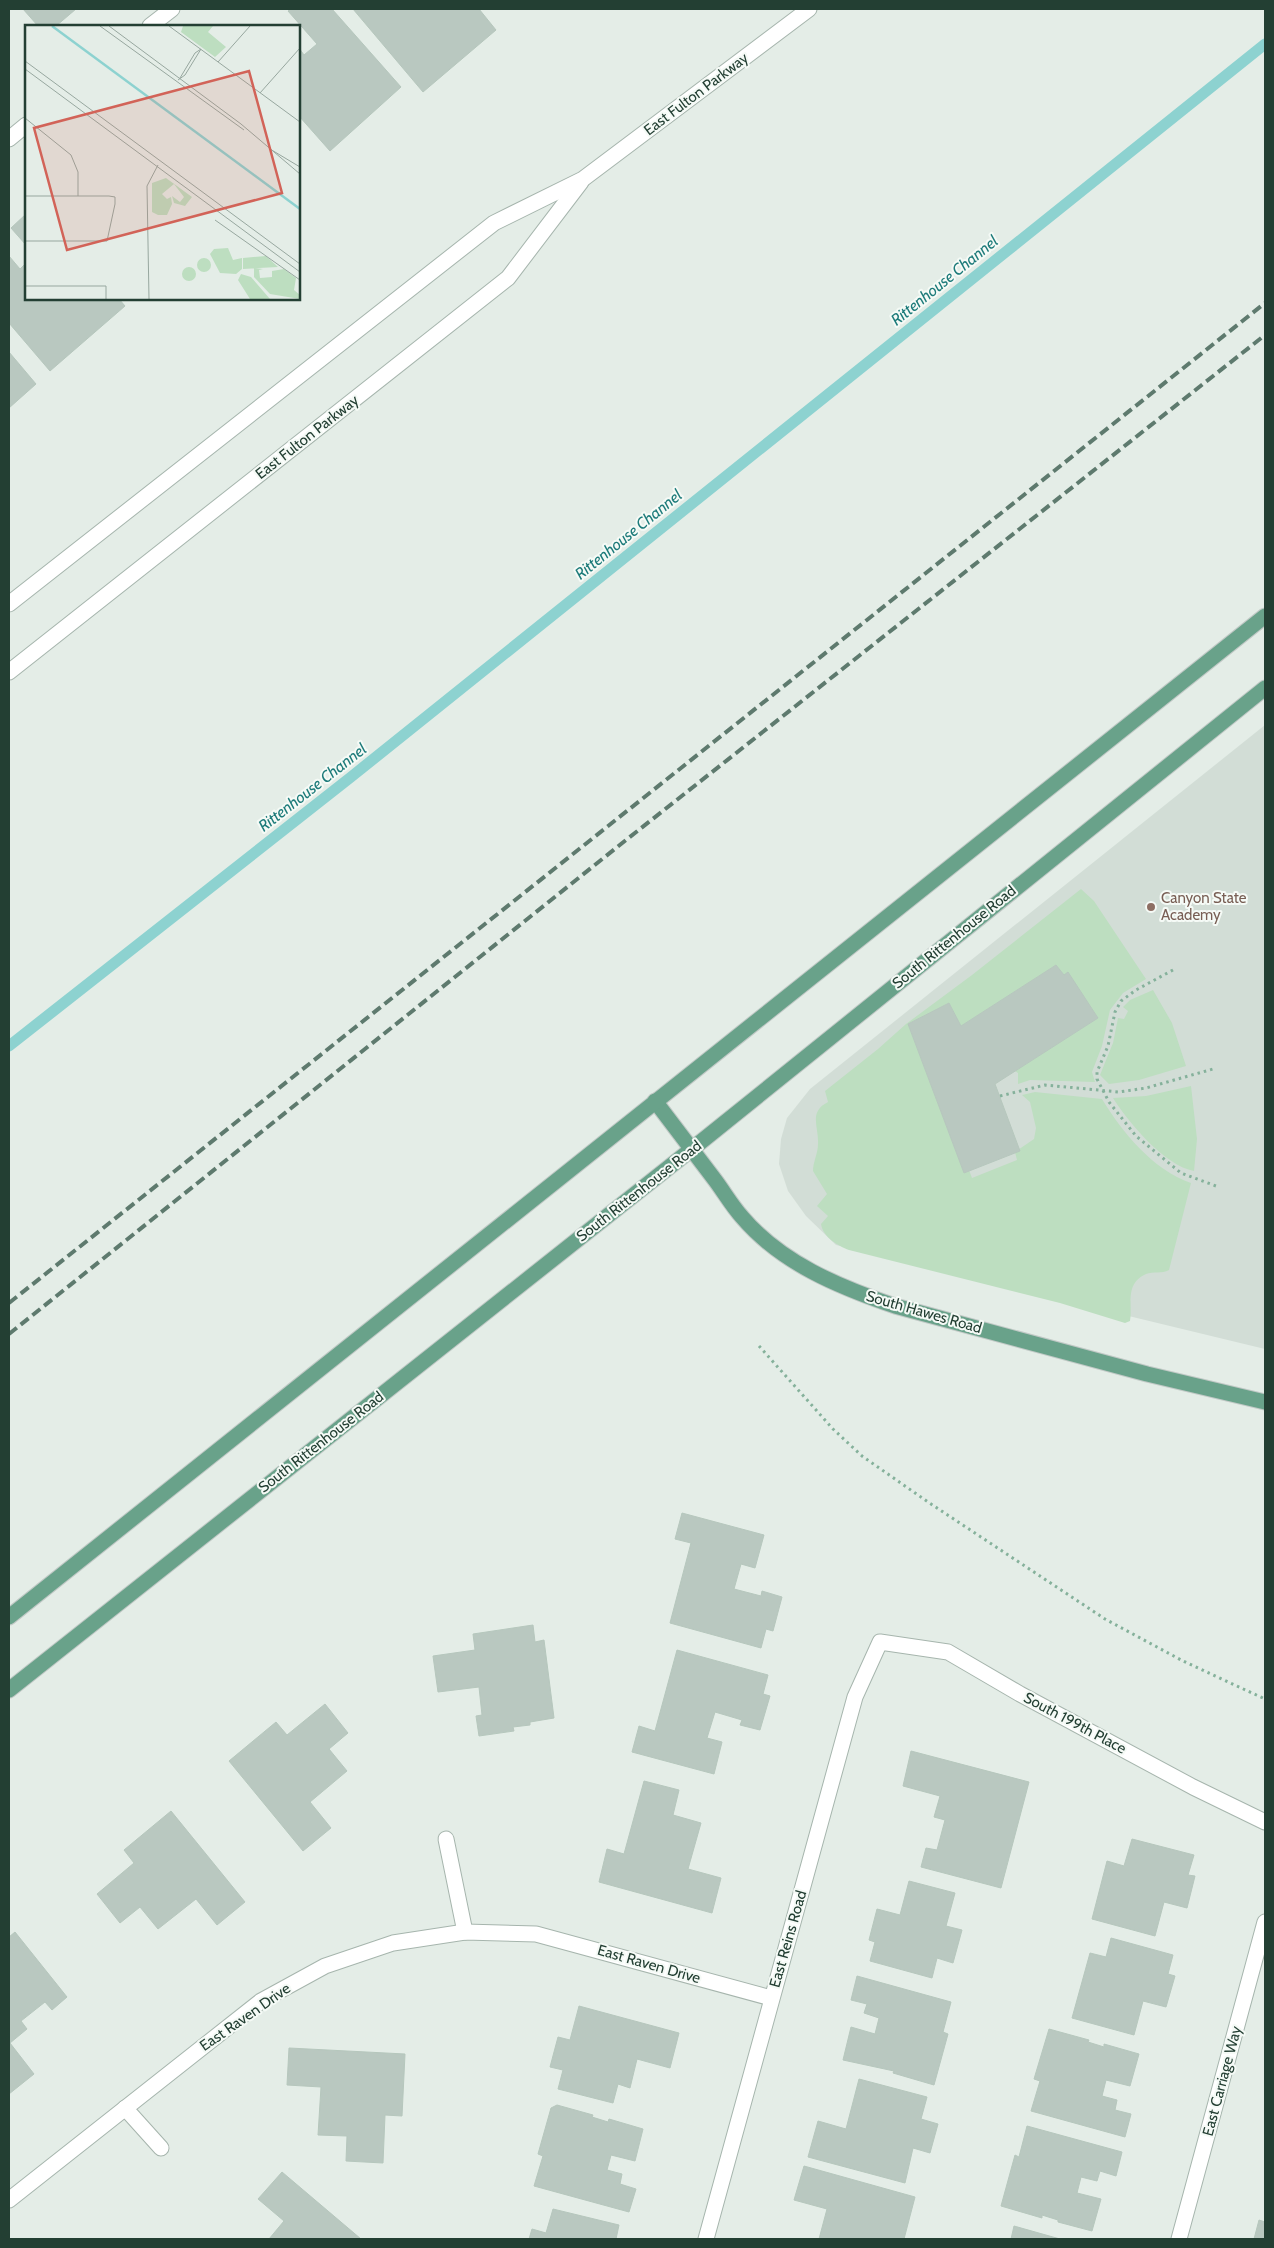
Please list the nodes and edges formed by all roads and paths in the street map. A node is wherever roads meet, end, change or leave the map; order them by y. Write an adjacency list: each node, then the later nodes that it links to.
1 (172, 9): 3 (street)
2 (809, 9): 6 (street, East Fulton Parkway)
3 (151, 25)
4 (25, 126): 5 (street)
5 (9, 138)
6 (583, 179): 7 (street, East Fulton Parkway); 9 (street, East Fulton Parkway)
7 (9, 604)
8 (1265, 616): 15 (main road)
9 (9, 672)
10 (1265, 688): 16 (main road, South Rittenhouse Road)
11 (1173, 970): 13 (path)
12 (1213, 1069): 13 (path)
13 (1102, 1090): 14 (path); 17 (path)
14 (1000, 1096)
15 (655, 1101): 16 (main road, South Hawes Road); 20 (main road)
16 (692, 1149): 19 (main road, South Hawes Road); 22 (main road, South Rittenhouse Road)
17 (1216, 1186)
18 (759, 1346): 23 (path)
19 (1265, 1402)
20 (9, 1617)
21 (880, 1642): 24 (street, South 199th Place); 28 (street, East Reins Road)
22 (9, 1690)
23 (1265, 1699)
24 (1265, 1822)
25 (446, 1839): 27 (street)
26 (1265, 1922): 33 (street, East Carriage Way)
27 (465, 1932): 28 (street, East Raven Drive); 29 (street, East Raven Drive)
28 (771, 1998): 32 (street, East Reins Road)
29 (125, 2108): 30 (street); 31 (street, East Raven Drive)
30 (161, 2148)
31 (9, 2200)
32 (706, 2239)
33 (1179, 2239)

